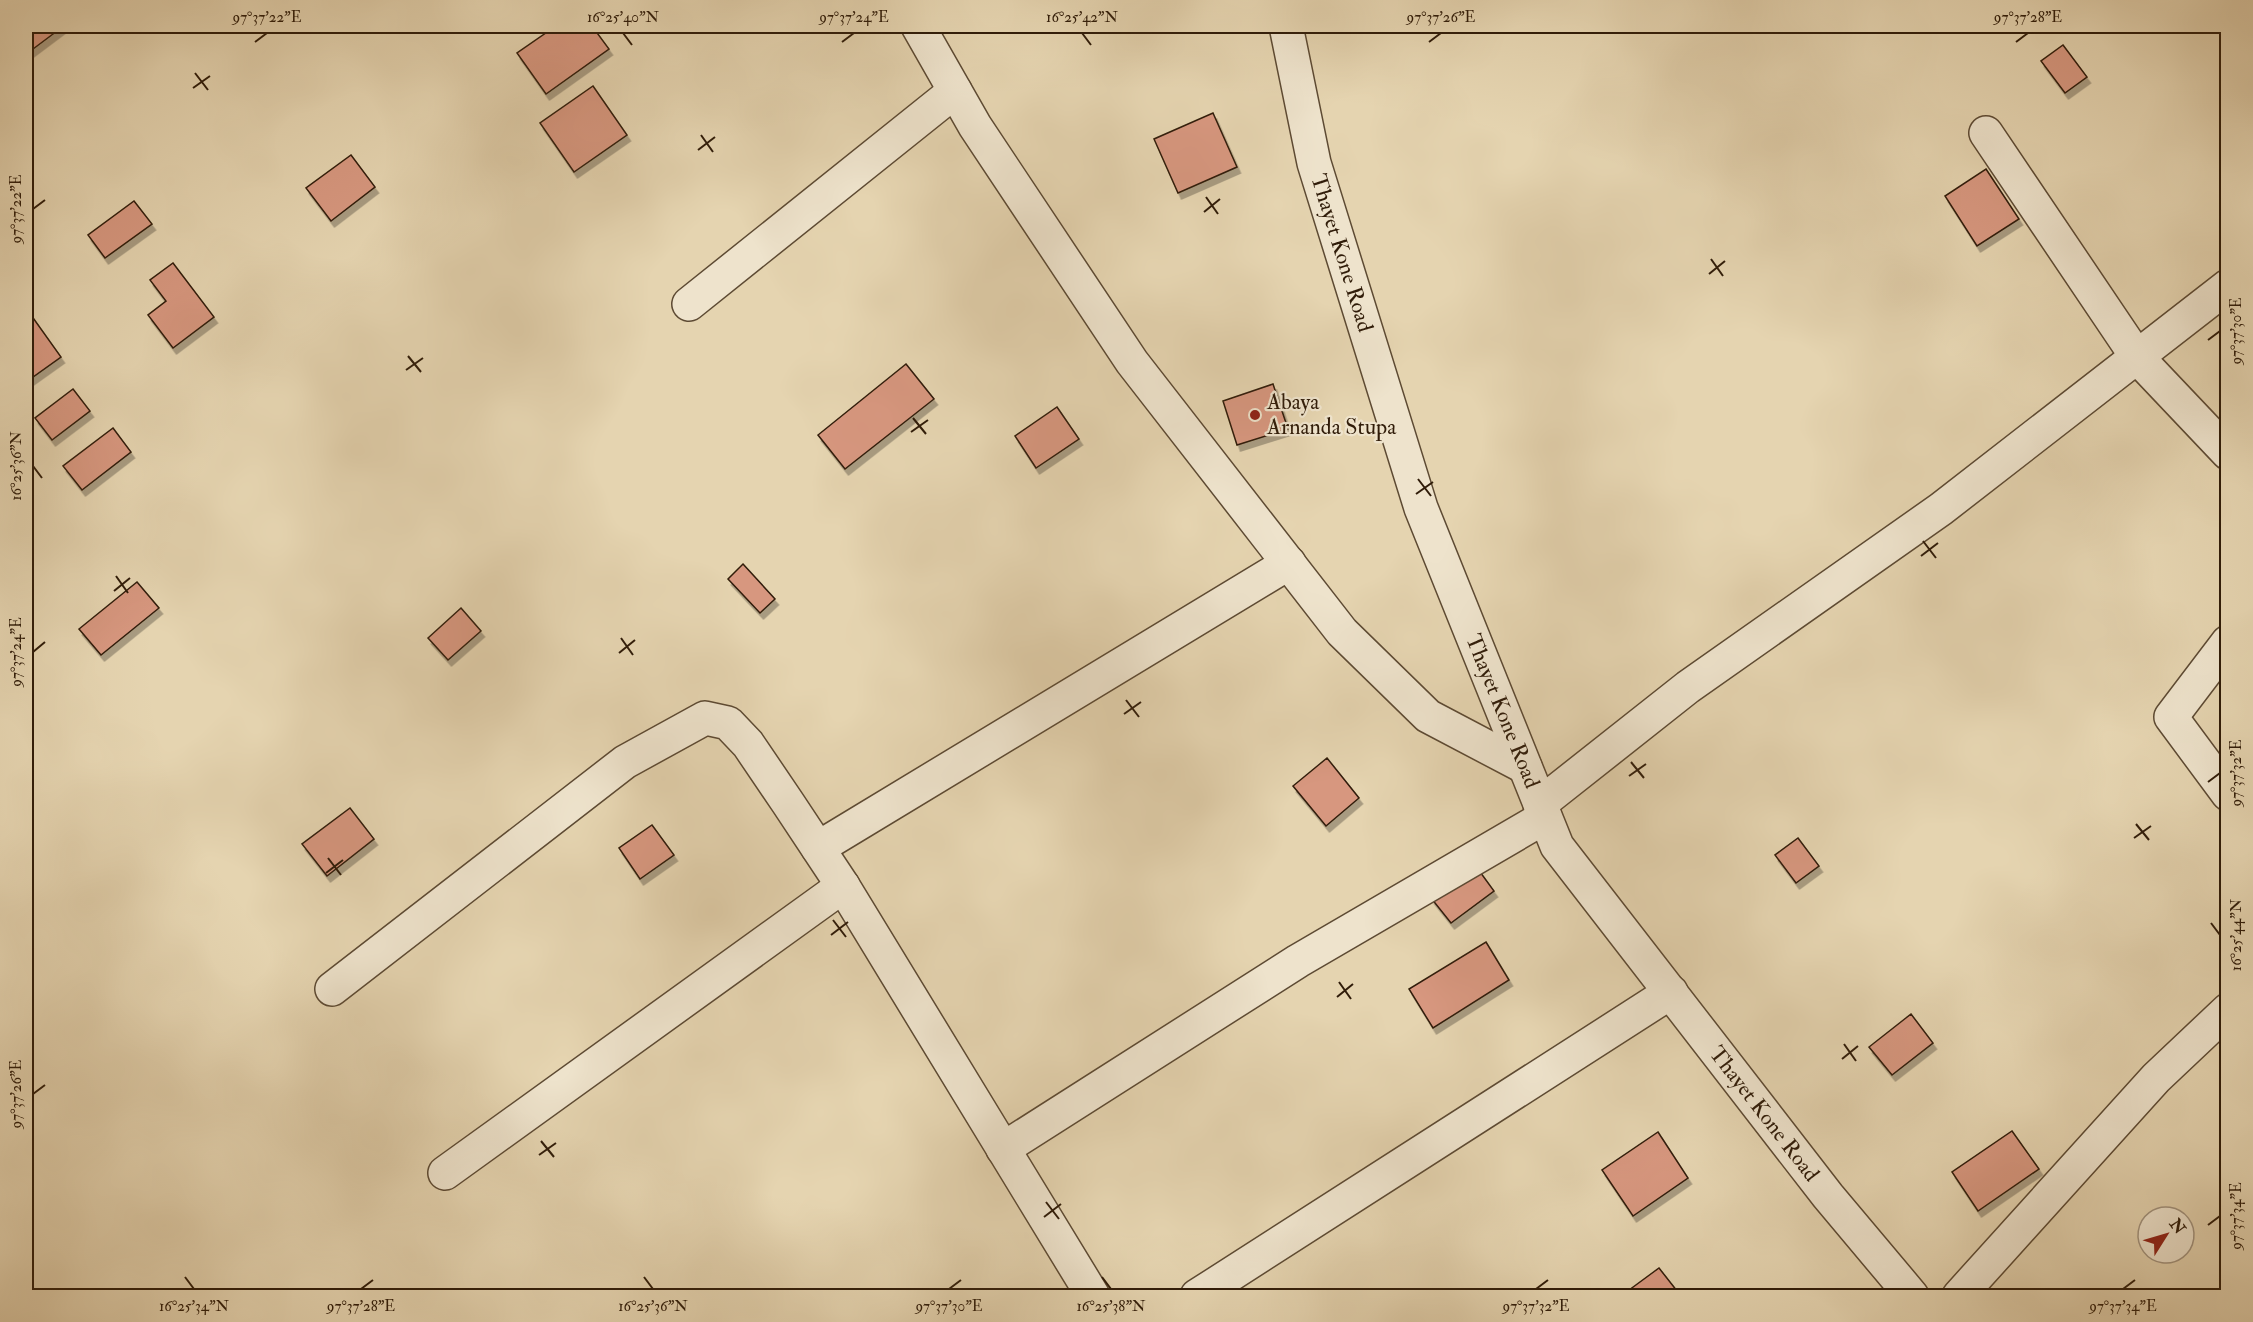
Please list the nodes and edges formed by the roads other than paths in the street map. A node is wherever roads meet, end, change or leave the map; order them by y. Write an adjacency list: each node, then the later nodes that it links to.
1 (918, 26): 3 (street)
2 (1286, 26): 11 (street, Thayet Kone Road)
3 (955, 91): 6 (street); 9 (street)
4 (1986, 133): 7 (street)
5 (2228, 286): 7 (street)
6 (689, 304)
7 (2137, 357): 8 (street); 13 (street)
8 (2228, 453)
9 (1289, 563): 11 (street); 14 (street)
10 (2228, 642): 12 (street)
11 (1525, 766): 13 (street, Thayet Kone Road)
12 (2228, 794)
13 (1542, 810): 17 (street, Thayet Kone Road); 19 (street)
14 (818, 848): 15 (street); 16 (street)
15 (843, 886): 19 (street); 20 (street)
16 (332, 989)
17 (1671, 992): 22 (street); 23 (street, Thayet Kone Road)
18 (2228, 1010): 24 (street)
19 (1003, 1149): 21 (street)
20 (445, 1173)
21 (1093, 1296)
22 (1197, 1296)
23 (1912, 1296)
24 (1959, 1296)

